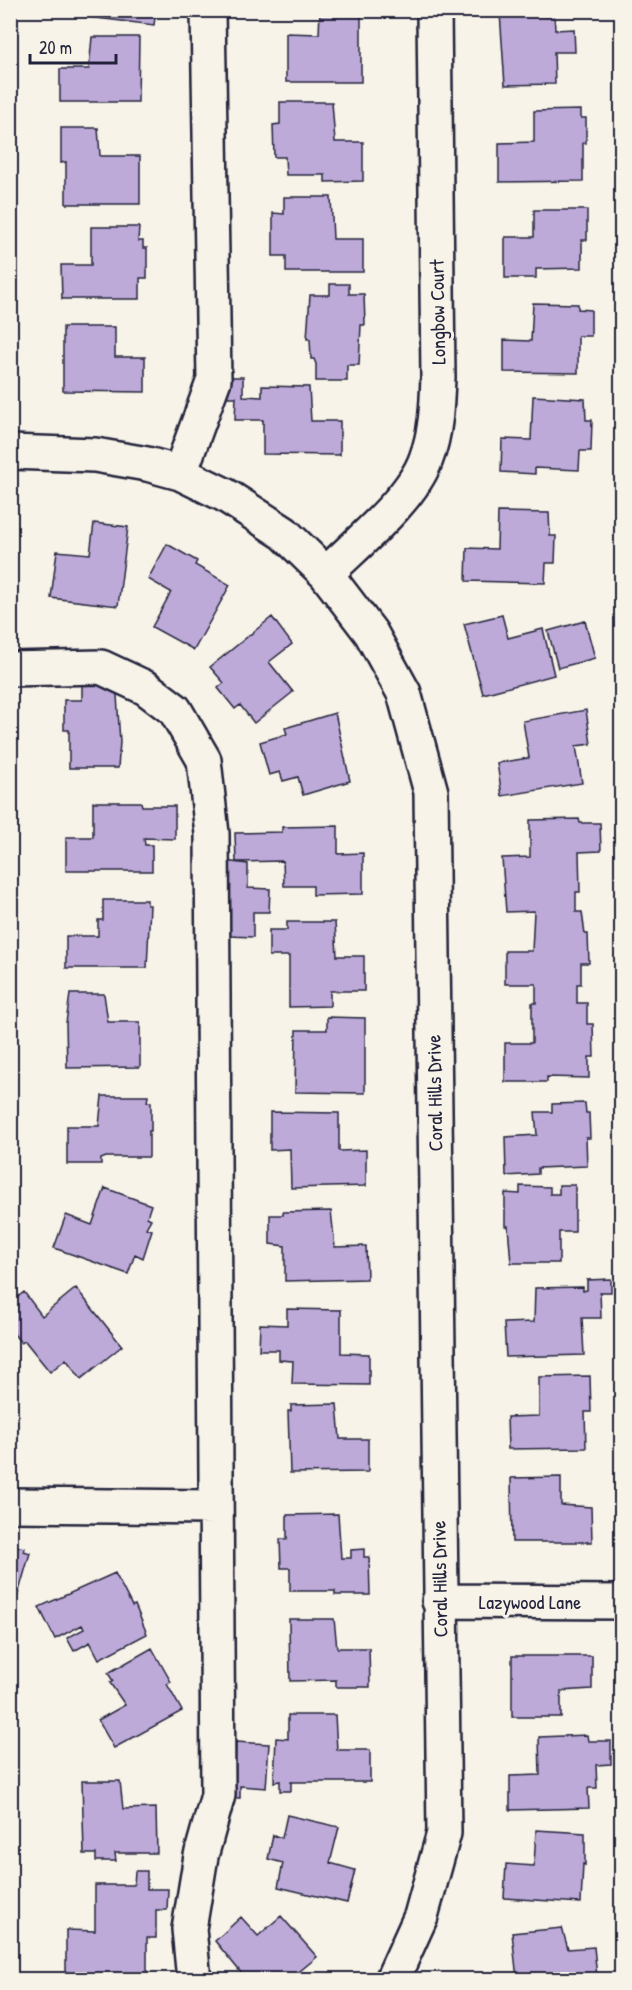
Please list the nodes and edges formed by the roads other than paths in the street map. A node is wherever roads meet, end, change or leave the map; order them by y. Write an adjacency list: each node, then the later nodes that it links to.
1 (208, 10): 4 (street)
2 (434, 10): 5 (street, Longbow Court)
3 (10, 452): 4 (street, Coral Hills Drive)
4 (180, 473): 5 (street, Coral Hills Drive)
5 (326, 574): 9 (street, Coral Hills Drive)
6 (10, 669): 8 (street)
7 (10, 1505): 8 (street)
8 (215, 1507): 11 (street)
9 (440, 1601): 10 (street, Lazywood Lane); 12 (street, Coral Hills Drive)
10 (621, 1602)
11 (194, 1980)
12 (392, 1980)

